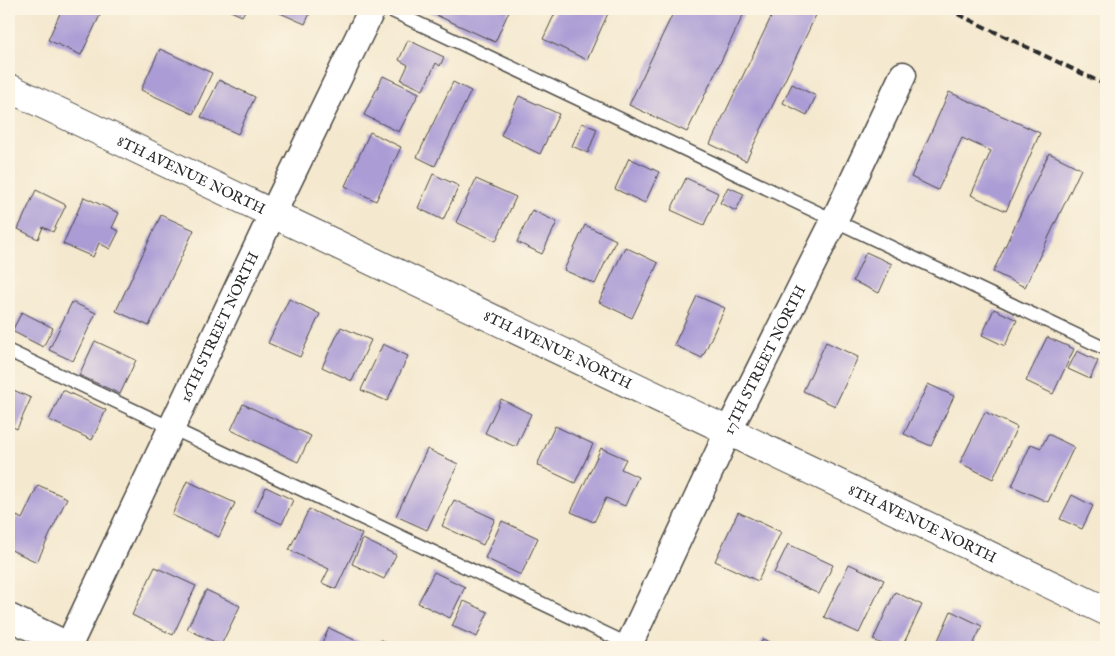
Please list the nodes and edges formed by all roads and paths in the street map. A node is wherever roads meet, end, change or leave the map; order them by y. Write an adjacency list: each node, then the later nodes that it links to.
1 (372, 9): 5 (street, 16TH STREET NORTH)
2 (388, 9): 6 (lane)
3 (903, 75): 6 (street, 17TH STREET NORTH)
4 (9, 88): 5 (street, 8TH AVENUE NORTH)
5 (273, 213): 9 (street, 16TH STREET NORTH); 10 (street, 8TH AVENUE NORTH)
6 (835, 220): 7 (lane); 10 (street, 17TH STREET NORTH)
7 (1106, 349)
8 (9, 350): 9 (lane)
9 (172, 428): 13 (lane); 14 (street, 16TH STREET NORTH)
10 (728, 430): 11 (street, 8TH AVENUE NORTH); 13 (street, 17TH STREET NORTH)
11 (1106, 611)
12 (9, 617): 14 (street)
13 (630, 646)
14 (69, 647)

